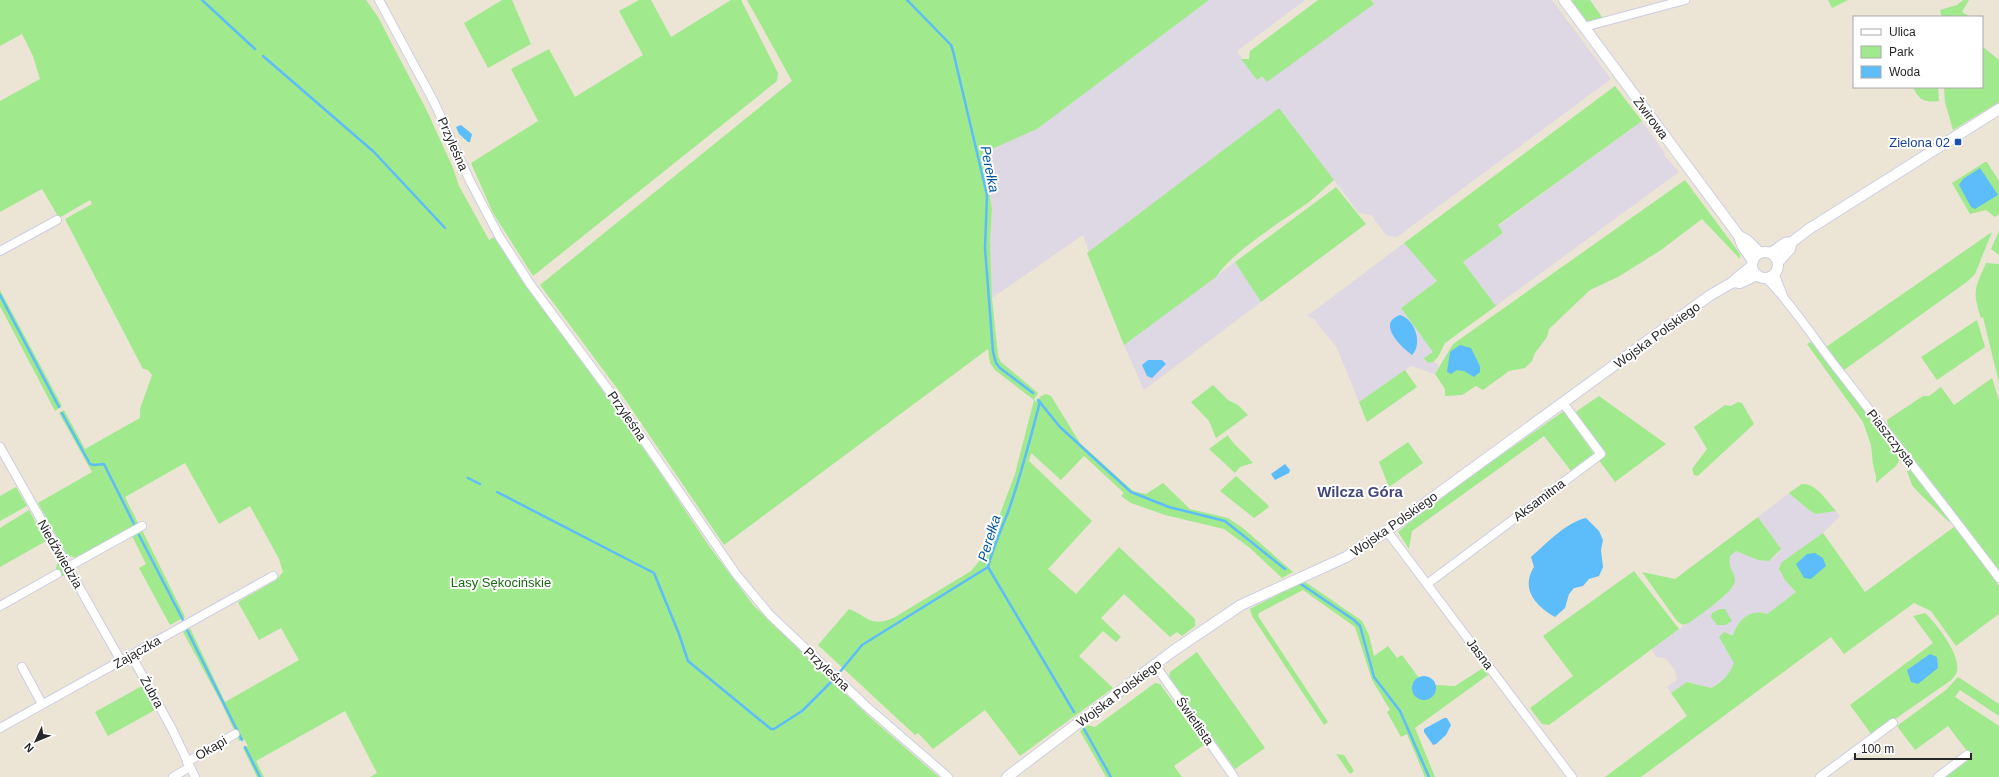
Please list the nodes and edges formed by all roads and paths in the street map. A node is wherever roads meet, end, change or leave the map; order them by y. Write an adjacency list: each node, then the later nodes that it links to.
1 (378, 0): 36 (street, Przyleśna)
2 (1564, 0): 4 (street, Żwirowa)
3 (1685, 0): 4 (street)
4 (1584, 27): 7 (street, Żwirowa)
5 (1999, 109): 8 (street)
6 (57, 220): 9 (street)
7 (1739, 236): 10 (street, Żwirowa); 13 (street, Żwirowa)
8 (1792, 242): 11 (street); 12 (street)
9 (0, 251)
10 (1760, 253): 11 (street); 13 (street, Wojska Polskiego)
11 (1771, 253): 12 (street)
12 (1778, 262): 13 (street)
13 (1760, 271): 14 (street, Wojska Polskiego); 21 (street, Piaszczysta)
14 (1563, 403): 17 (street, Wojska Polskiego); 22 (street, Aksamitna)
15 (0, 447): 18 (street, Niedźwiedzia)
16 (142, 526): 18 (street)
17 (1387, 531): 22 (street, Jasna); 26 (street, Wojska Polskiego)
18 (68, 567): 25 (street, Niedźwiedzia)
19 (57, 574): 23 (street)
20 (273, 576): 24 (street, Zajączka)
21 (1999, 578)
22 (1427, 584): 39 (street, Jasna)
23 (0, 606)
24 (131, 655): 25 (street, Zajączka); 33 (street, Żubra)
25 (121, 661): 28 (street, Zajączka)
26 (1155, 665): 37 (street, Wojska Polskiego); 38 (street, Świetlista)
27 (22, 667): 28 (street)
28 (42, 704): 30 (street, Zajączka)
29 (1893, 723): 40 (street)
30 (0, 728)
31 (235, 734): 33 (street, Okapi)
32 (1967, 755): 41 (street)
33 (189, 764): 34 (street, Okapi); 35 (street, Żubra)
34 (173, 777)
35 (194, 777)
36 (948, 777)
37 (1007, 777)
38 (1234, 777)
39 (1572, 777)
40 (1820, 777)
41 (1938, 777)

